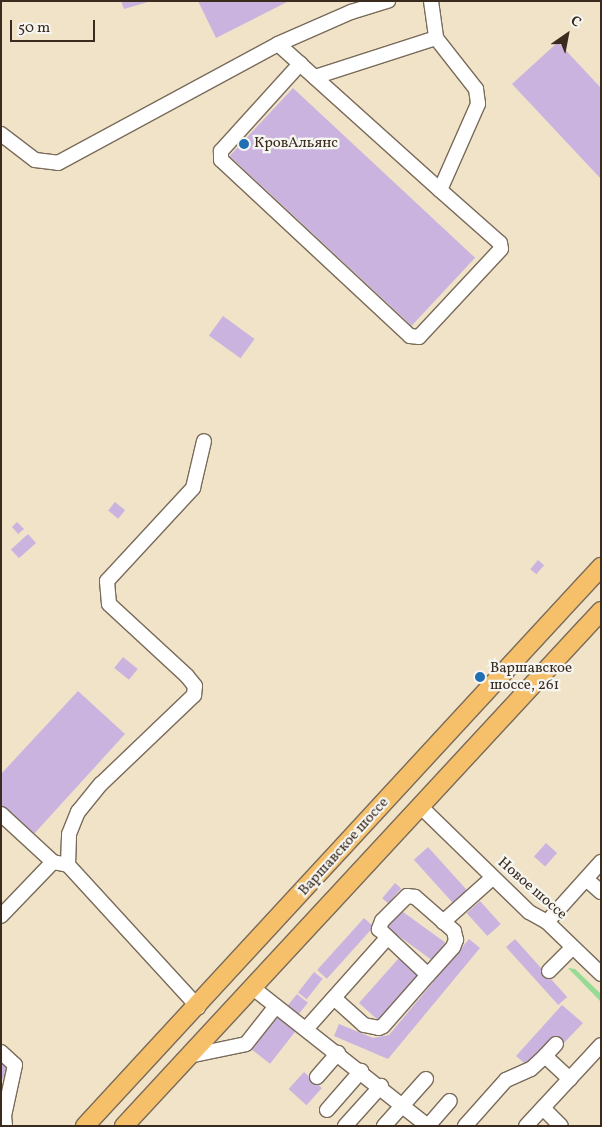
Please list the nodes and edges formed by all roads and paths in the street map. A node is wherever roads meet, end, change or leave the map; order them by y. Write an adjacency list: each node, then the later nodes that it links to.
1 (388, 1): 4 (street)
2 (431, 1): 3 (street)
3 (436, 38): 6 (street); 8 (street)
4 (278, 44): 5 (street); 7 (street)
5 (300, 64): 6 (street); 8 (street)
6 (315, 77): 8 (street)
7 (1, 134)
8 (440, 190)
9 (204, 440): 16 (street)
10 (601, 567): 31 (main road, Варшавское шоссе)
11 (601, 612): 12 (main road, Варшавское шоссе)
12 (421, 807): 17 (street, Новое шоссе); 28 (main road, Варшавское шоссе)
13 (1, 814): 14 (street)
14 (52, 862): 16 (street); 20 (street)
15 (601, 862): 18 (street)
16 (68, 866): 31 (street)
17 (492, 878): 21 (street); 22 (street, Новое шоссе)
18 (586, 878): 19 (street); 22 (street)
19 (601, 892)
20 (1, 916)
21 (444, 922): 23 (street); 27 (street)
22 (547, 922): 24 (street, Новое шоссе)
23 (387, 938): 27 (street); 29 (street)
24 (572, 948): 25 (street); 26 (street, Новое шоссе)
25 (549, 971)
26 (601, 974)
27 (428, 975): 29 (street)
28 (253, 988): 30 (street); 37 (main road, Варшавское шоссе)
29 (334, 998): 32 (street)
30 (276, 1006): 32 (street); 37 (street)
31 (198, 1007): 49 (main road, Варшавское шоссе)
32 (306, 1029): 36 (street)
33 (556, 1044): 38 (street)
34 (601, 1045): 42 (street)
35 (1, 1052): 48 (street)
36 (338, 1053): 39 (street); 40 (street)
37 (190, 1056): 50 (main road, Варшавское шоссе)
38 (545, 1056): 42 (street); 53 (street)
39 (361, 1071): 43 (street); 47 (street)
40 (317, 1077)
41 (426, 1079): 45 (street)
42 (570, 1079): 46 (street)
43 (381, 1086): 45 (street); 51 (street)
44 (450, 1101): 45 (street)
45 (403, 1104): 52 (street)
46 (543, 1108): 54 (street); 55 (street)
47 (327, 1110)
48 (4, 1126)
49 (85, 1126)
50 (124, 1126)
51 (345, 1126)
52 (384, 1126)
53 (465, 1126)
54 (526, 1126)
55 (561, 1126)

